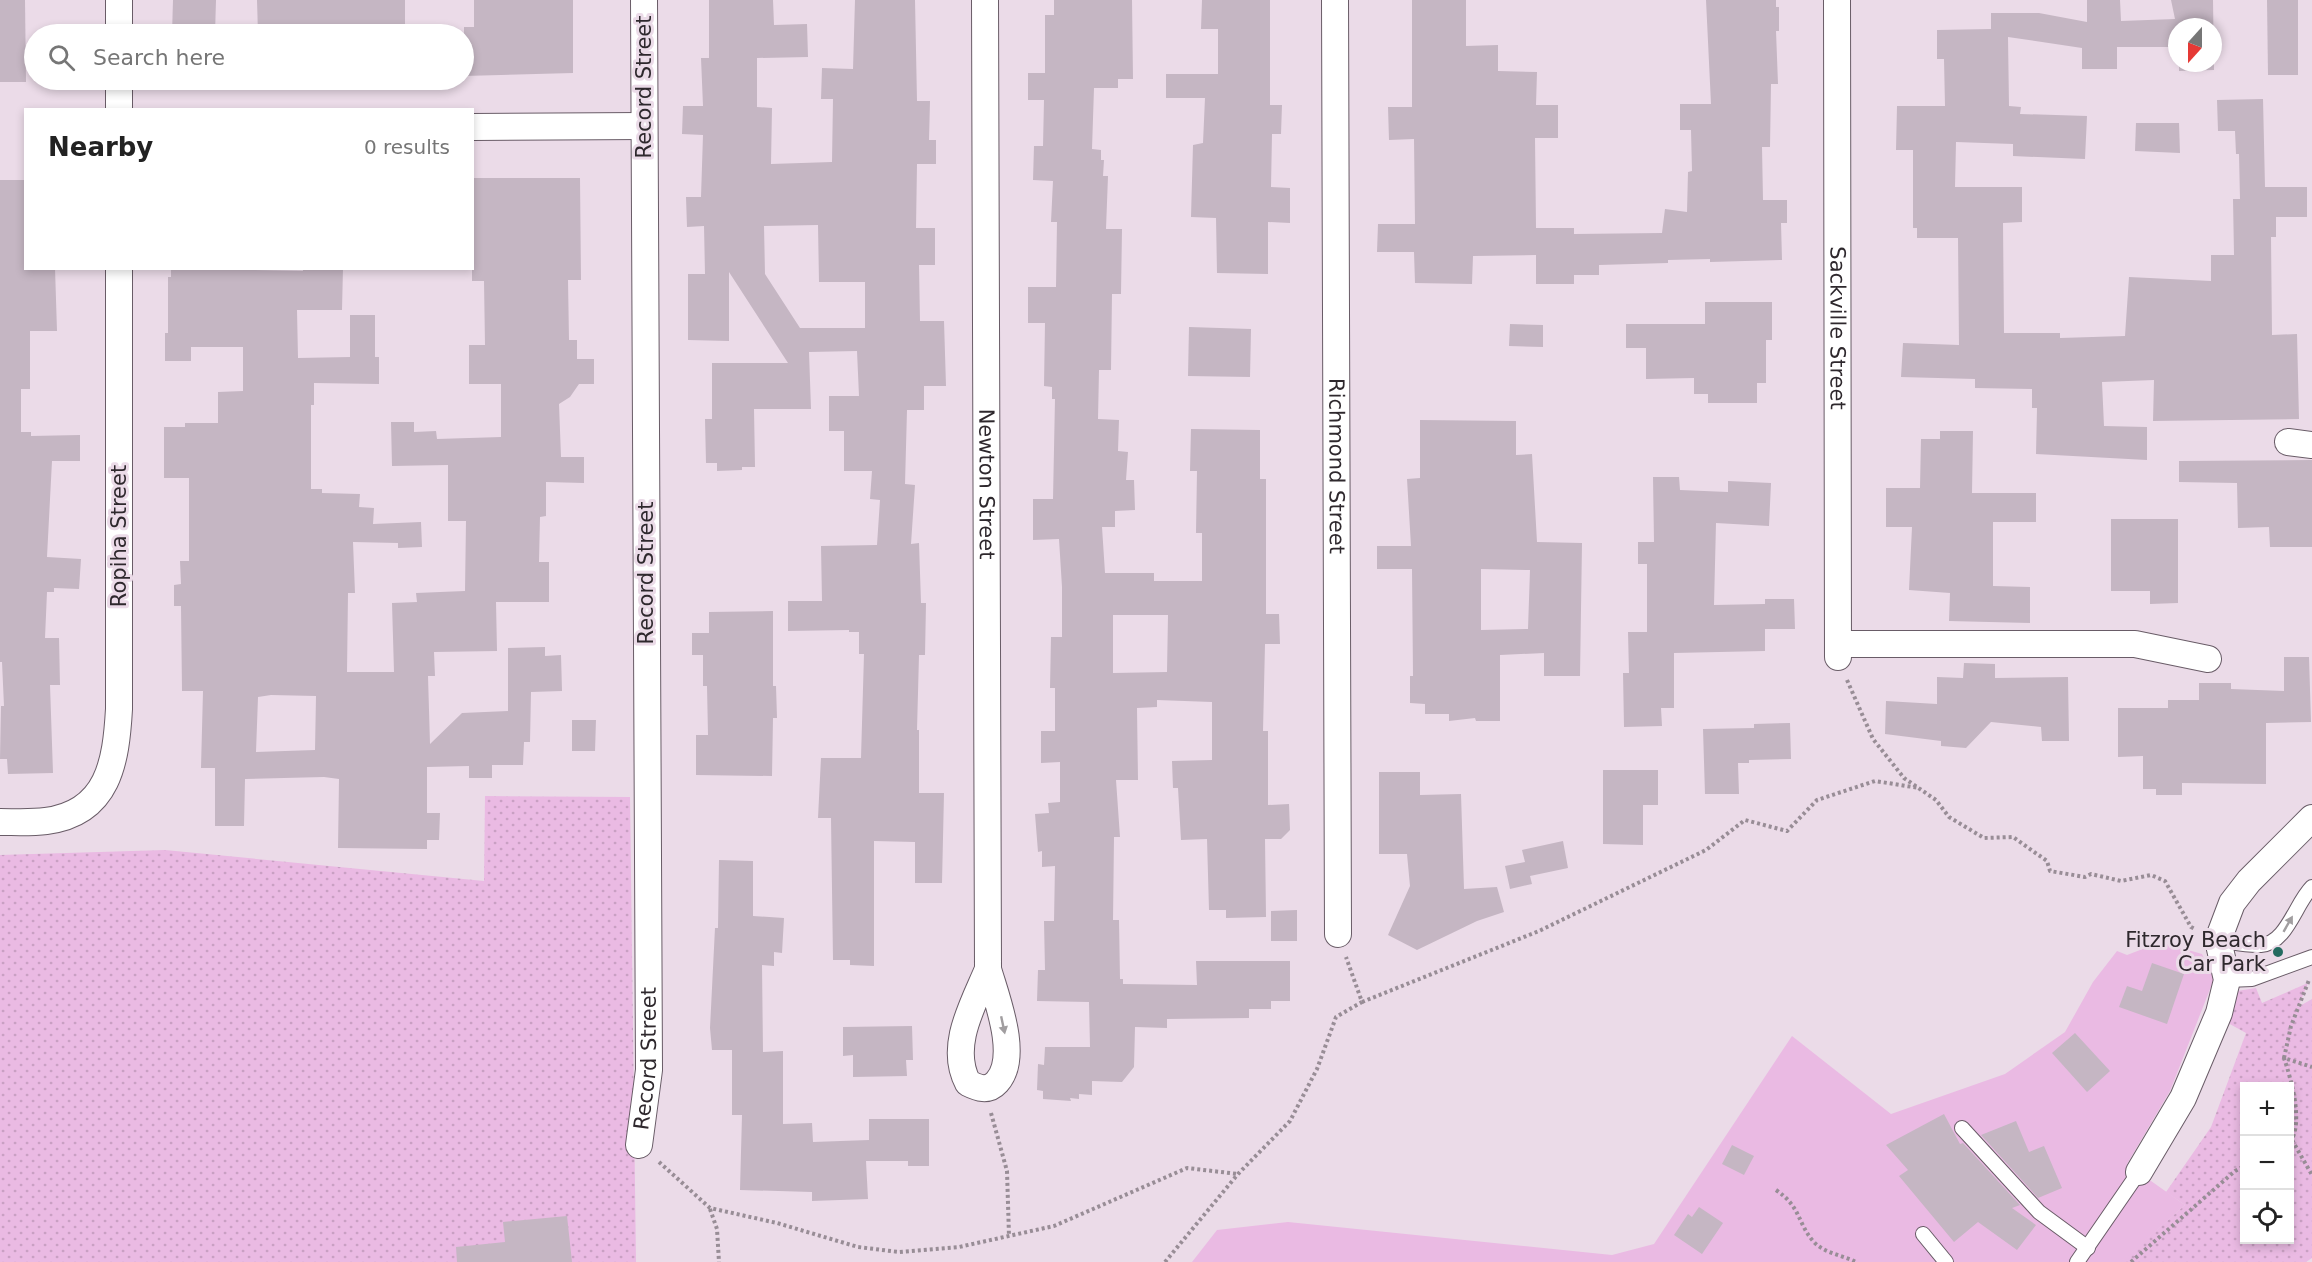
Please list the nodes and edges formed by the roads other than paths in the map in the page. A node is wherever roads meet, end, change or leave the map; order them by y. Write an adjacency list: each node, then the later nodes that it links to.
1 (119, 0): 6 (street)
2 (644, 0): 9 (street, Record Street)
3 (985, 0): 19 (street, Newton Street)
4 (1335, 0): 16 (street, Richmond Street)
5 (1837, 0): 12 (street, Sackville Street)
6 (119, 24)
7 (119, 90): 8 (street)
8 (119, 108)
9 (644, 126): 10 (street); 22 (street, Record Street)
10 (474, 127)
11 (119, 270): 14 (street, Ropiha Street)
12 (2208, 659)
13 (2312, 818): 17 (street)
14 (0, 822)
15 (2312, 887): 17 (lane, one-way to 15)
16 (1338, 934)
17 (2218, 940): 20 (street)
18 (2312, 957): 20 (lane)
19 (988, 969): 19 (street, Newton Street, one-way to 19)
20 (2227, 980): 23 (street)
21 (1962, 1128): 25 (lane)
22 (639, 1145)
23 (2139, 1172): 25 (lane)
24 (1923, 1234): 26 (lane)
25 (2088, 1248): 27 (lane)
26 (1946, 1262)
27 (2077, 1262)

